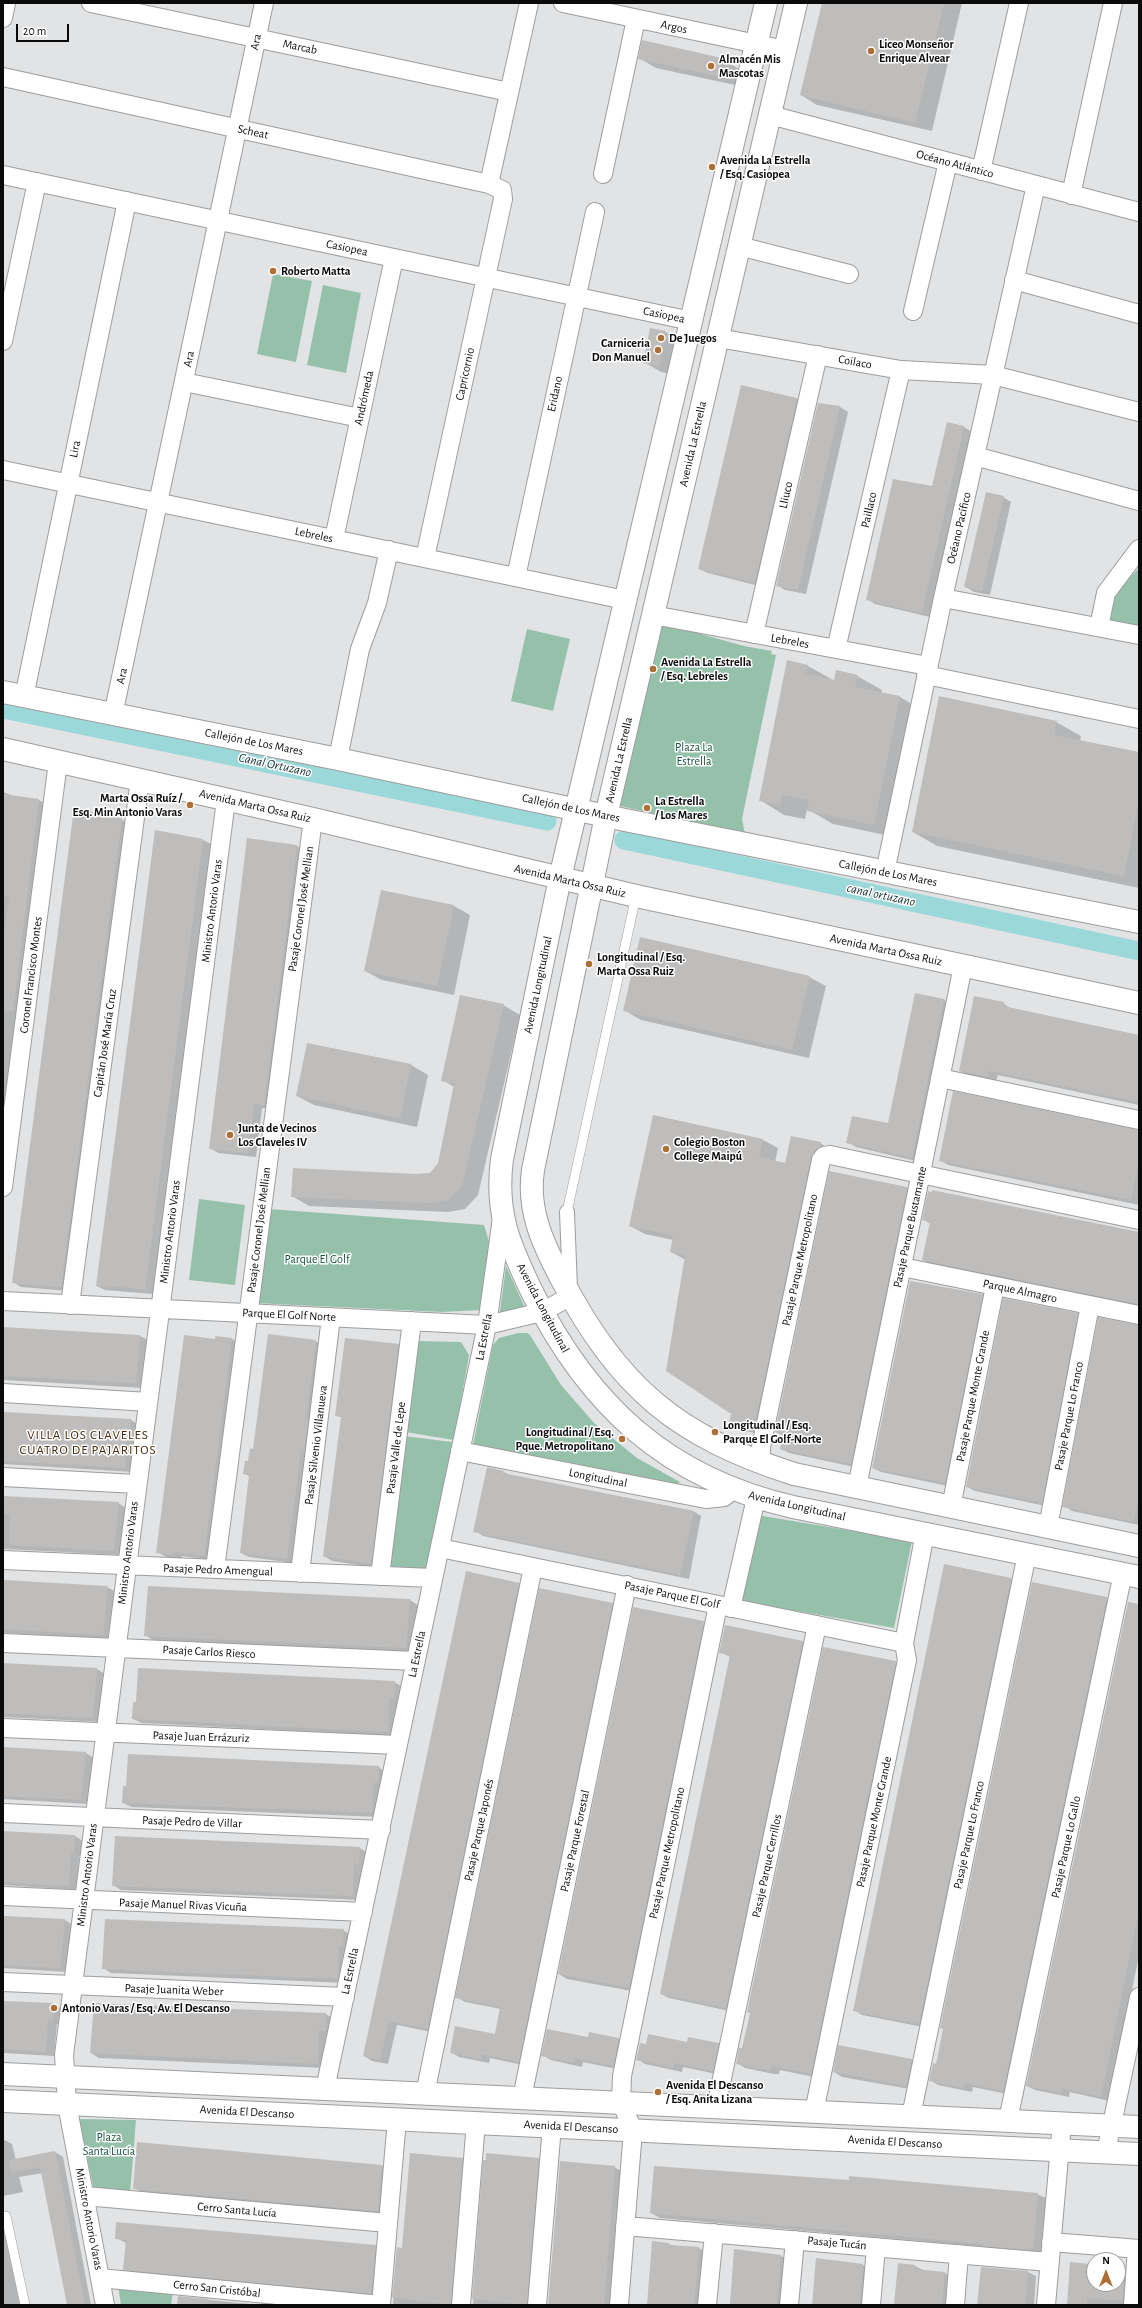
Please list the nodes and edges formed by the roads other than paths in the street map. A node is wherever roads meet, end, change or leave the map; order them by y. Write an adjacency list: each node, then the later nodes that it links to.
1 (6, 3): 10 (street)
2 (91, 3): 12 (street, Marcab)
3 (264, 3): 12 (street, Ara)
4 (529, 3): 16 (street, Capricornio)
5 (563, 3): 11 (street, Argos)
6 (766, 3): 13 (street)
7 (796, 3): 14 (street, Avenida La Estrella)
8 (1019, 3): 20 (street)
9 (1113, 3): 26 (street)
10 (3, 18)
11 (636, 18): 13 (street, Argos); 21 (street)
12 (257, 38): 16 (street, Marcab); 18 (street, Ara)
13 (756, 44): 14 (street, Argos); 39 (street)
14 (785, 50): 17 (street, Avenida La Estrella)
15 (3, 77): 18 (street, Scheat)
16 (509, 92): 25 (street, Capricornio)
17 (770, 115): 19 (street, Océano Atlántico); 31 (street, Avenida La Estrella)
18 (237, 129): 25 (street, Scheat); 30 (street, Ara)
19 (948, 162): 20 (street, Océano Atlántico); 37 (street)
20 (982, 171): 24 (street, Océano Atlántico)
21 (603, 174)
22 (3, 175): 23 (street, Casiopea)
23 (36, 182): 27 (street, Casiopea); 41 (street)
24 (1036, 185): 26 (street, Océano Atlántico); 35 (street, Océano Pacífico)
25 (495, 187): 34 (street, Capricornio)
26 (1071, 195): 29 (street, Océano Atlántico)
27 (127, 201): 30 (street, Casiopea); 50 (street, Lira)
28 (595, 212): 36 (street, Eridano)
29 (1139, 212)
30 (218, 220): 32 (street, Casiopea); 45 (street, Ara)
31 (739, 246): 33 (street); 40 (street, Avenida La Estrella)
32 (394, 258): 34 (street, Casiopea); 47 (street, Andrómeda)
33 (849, 274)
34 (487, 278): 36 (street, Casiopea); 56 (street, Capricornio)
35 (1014, 280): 38 (street); 44 (street, Océano Pacífico)
36 (576, 297): 39 (street, Casiopea); 57 (street, Eridano)
37 (913, 311)
38 (1139, 314)
39 (691, 321): 59 (street)
40 (718, 338): 42 (street, Coilaco); 60 (street, Avenida La Estrella)
41 (3, 340)
42 (818, 355): 43 (street, Coilaco); 62 (street, Lliuco)
43 (901, 370): 44 (street, Coilaco); 64 (street, Paillaco)
44 (993, 374): 46 (street, Coilaco); 48 (street, Océano Pacífico)
45 (184, 382): 47 (street); 52 (street, Ara)
46 (1139, 412)
47 (360, 418): 53 (street, Andrómeda)
48 (975, 456): 51 (street); 58 (street, Océano Pacífico)
49 (3, 470): 50 (street, Lebreles)
50 (68, 484): 52 (street, Lebreles); 67 (street, Lira)
51 (1139, 501)
52 (158, 503): 53 (street, Lebreles); 68 (street, Ara)
53 (334, 539): 55 (street, Lebreles)
54 (1139, 549): 61 (street)
55 (389, 550): 56 (street, Lebreles); 71 (street)
56 (425, 558): 57 (street, Lebreles)
57 (516, 577): 59 (street, Lebreles)
58 (943, 598): 61 (street); 65 (street, Océano Pacífico)
59 (625, 600): 75 (street)
60 (653, 615): 62 (street, Lebreles); 76 (street, Avenida La Estrella)
61 (1099, 627): 63 (street)
62 (754, 634): 64 (street, Lebreles)
63 (1139, 635)
64 (836, 649): 65 (street, Lebreles)
65 (927, 670): 69 (street, Lebreles); 78 (street, Océano Pacífico)
66 (3, 692): 67 (street, Callejón de Los Mares)
67 (24, 696): 68 (street, Callejón de Los Mares)
68 (113, 715): 71 (street, Callejón de Los Mares)
69 (1139, 719)
70 (3, 749): 72 (street, Avenida Marta Ossa Ruiz)
71 (338, 759): 75 (street, Callejón de Los Mares)
72 (58, 762): 73 (street, Avenida Marta Ossa Ruiz); 88 (street, Coronel Francisco Montes)
73 (140, 780): 74 (street, Avenida Marta Ossa Ruiz); 96 (street, Capitán José María Cruz)
74 (226, 800): 77 (street, Avenida Marta Ossa Ruiz); 98 (street, Ministro Antorio Varas)
75 (576, 809): 76 (street, Callejón de Los Mares); 79 (street)
76 (606, 816): 78 (street, Callejón de Los Mares); 80 (street, Avenida La Estrella)
77 (313, 819): 79 (street, Avenida Marta Ossa Ruiz); 100 (street, Pasaje Coronel José Mellian)
78 (885, 872): 82 (street, Callejón de Los Mares)
79 (560, 878): 80 (street, Avenida Marta Ossa Ruiz); 90 (street, Avenida Longitudinal)
80 (591, 886): 81 (street, Avenida Marta Ossa Ruiz); 94 (street)
81 (636, 896): 83 (street, Avenida Marta Ossa Ruiz); 89 (lane)
82 (1139, 922)
83 (963, 966): 84 (street, Avenida Marta Ossa Ruiz); 85 (street, Pasaje Parque Bustamante)
84 (1139, 1003)
85 (940, 1078): 86 (street); 87 (street, Pasaje Parque Bustamante)
86 (1139, 1120)
87 (921, 1174): 91 (street); 92 (street, Pasaje Parque Bustamante); 108 (street, Pasaje Parque Metropolitano)
88 (3, 1187)
89 (567, 1212): 94 (street)
90 (502, 1218): 99 (street, Avenida Longitudinal); 104 (street, La Estrella)
91 (1139, 1220)
92 (902, 1267): 93 (street, Parque Almagro); 111 (street, Pasaje Parque Bustamante)
93 (995, 1286): 97 (street, Parque Almagro); 114 (street, Pasaje Parque Monte Grande)
94 (571, 1296): 99 (street, Parque El Golf Norte); 108 (street)
95 (3, 1301): 96 (street, Parque El Golf Norte)
96 (70, 1305): 98 (street, Parque El Golf Norte)
97 (1090, 1305): 101 (street, Parque Almagro); 115 (street, Pasaje Parque Lo Franco)
98 (160, 1309): 100 (street, Parque El Golf Norte); 106 (street, Ministro Antorio Varas)
99 (542, 1312): 104 (street, Parque El Golf Norte); 112 (street, Avenida Longitudinal)
100 (249, 1313): 102 (street, Parque El Golf Norte); 123 (street, Pasaje Coronel José Mellian)
101 (1139, 1315)
102 (331, 1317): 103 (street, Parque El Golf Norte); 124 (street, Pasaje Silvenio Villanueva)
103 (412, 1321): 104 (street, Parque El Golf Norte); 126 (street, Pasaje Valle de Lepe)
104 (487, 1325): 107 (street, La Estrella)
105 (3, 1393): 106 (street)
106 (148, 1402): 110 (street, Ministro Antorio Varas)
107 (460, 1451): 112 (street, Longitudinal); 118 (street, La Estrella)
108 (761, 1463): 111 (street)
109 (3, 1477): 110 (street)
110 (137, 1484): 121 (street, Ministro Antorio Varas)
111 (857, 1487): 114 (street)
112 (733, 1490): 113 (street, Avenida Longitudinal)
113 (756, 1498): 116 (street, Avenida Longitudinal); 129 (street, Pasaje Parque Metropolitano)
114 (951, 1507): 115 (street)
115 (1048, 1527): 117 (street)
116 (926, 1533): 119 (street, Avenida Longitudinal); 132 (street, Pasaje Parque Monte Grande)
117 (1139, 1546)
118 (440, 1548): 122 (street, Pasaje Parque El Golf); 127 (street, La Estrella)
119 (1027, 1554): 125 (street, Avenida Longitudinal); 158 (street, Pasaje Parque Lo Franco)
120 (3, 1560): 121 (street, Pasaje Pedro Amengual)
121 (126, 1567): 123 (street, Pasaje Pedro Amengual); 133 (street, Ministro Antorio Varas)
122 (533, 1567): 128 (street, Pasaje Parque El Golf); 151 (street, Pasaje Parque Japonés)
123 (215, 1569): 124 (street, Pasaje Pedro Amengual)
124 (300, 1573): 126 (street, Pasaje Pedro Amengual)
125 (1131, 1575): 160 (street, Pasaje Parque Lo Gallo)
126 (380, 1576): 127 (street, Pasaje Pedro Amengual)
127 (433, 1578): 134 (street, La Estrella)
128 (627, 1585): 129 (street, Pasaje Parque El Golf); 152 (street, Pasaje Parque Forestal)
129 (725, 1606): 130 (street, Pasaje Parque El Golf); 154 (street, Pasaje Parque Metropolitano)
130 (817, 1625): 132 (street, Pasaje Parque El Golf); 156 (street, Pasaje Parque Cerrillos)
131 (3, 1643): 133 (street, Pasaje Carlos Riesco)
132 (904, 1643): 157 (street, Pasaje Parque Monte Grande)
133 (116, 1648): 134 (street, Pasaje Carlos Riesco); 136 (street, Ministro Antorio Varas)
134 (416, 1661): 137 (street, La Estrella)
135 (3, 1728): 136 (street, Pasaje Juan Errázuriz)
136 (105, 1733): 137 (street, Pasaje Juan Errázuriz); 139 (street, Ministro Antorio Varas)
137 (398, 1745): 140 (street, La Estrella)
138 (3, 1813): 139 (street, Pasaje Pedro de Villar)
139 (94, 1818): 140 (street, Pasaje Pedro de Villar); 142 (street, Ministro Antorio Varas)
140 (380, 1830): 143 (street, La Estrella)
141 (3, 1896): 142 (street, Pasaje Manuel Rivas Vicuña)
142 (84, 1900): 143 (street, Pasaje Manuel Rivas Vicuña); 145 (street, Ministro Antorio Varas)
143 (363, 1912): 146 (street, La Estrella)
144 (3, 1982): 145 (street, Pasaje Juanita Weber)
145 (72, 1986): 146 (street, Pasaje Juanita Weber); 149 (street, Ministro Antorio Varas)
146 (345, 1997): 150 (street, La Estrella)
147 (1139, 1997): 164 (street)
148 (3, 2074): 149 (street)
149 (64, 2078): 150 (street); 155 (street, Ministro Antorio Varas)
150 (325, 2089): 151 (street)
151 (425, 2094): 152 (street)
152 (522, 2098): 154 (street)
153 (3, 2100): 155 (street, Avenida El Descanso)
154 (621, 2102): 156 (street); 166 (street)
155 (67, 2104): 159 (street, Avenida El Descanso); 170 (street, Ministro Antorio Varas)
156 (716, 2107): 157 (street)
157 (814, 2112): 158 (street)
158 (911, 2116): 160 (street)
159 (397, 2119): 161 (street, Avenida El Descanso); 172 (street)
160 (1008, 2120): 162 (street)
161 (476, 2122): 163 (street, Avenida El Descanso); 185 (street)
162 (1062, 2124): 164 (street); 167 (street)
163 (552, 2126): 166 (street, Avenida El Descanso); 186 (street)
164 (1112, 2126): 165 (street); 168 (street)
165 (1139, 2127)
166 (633, 2130): 167 (street, Avenida El Descanso); 173 (street)
167 (1059, 2150): 168 (street, Avenida El Descanso); 176 (street)
168 (1106, 2152): 169 (street, Avenida El Descanso)
169 (1139, 2154)
170 (85, 2196): 172 (street, Cerro Santa Lucía); 181 (street, Ministro Antorio Varas)
171 (6, 2216): 182 (lane)
172 (388, 2223): 184 (street)
173 (625, 2226): 174 (street, Pasaje Tucán); 187 (street)
174 (714, 2233): 175 (street, Pasaje Tucán); 188 (street)
175 (795, 2240): 177 (street, Pasaje Tucán); 189 (street)
176 (1051, 2242): 178 (street); 180 (street)
177 (876, 2247): 179 (street, Pasaje Tucán); 190 (street)
178 (1138, 2249): 193 (street)
179 (959, 2254): 180 (street, Pasaje Tucán); 191 (street)
180 (1049, 2262): 192 (street)
181 (100, 2278): 183 (street, Ministro Antorio Varas); 184 (street, Cerro San Cristóbal)
182 (25, 2305)
183 (105, 2305)
184 (381, 2305)
185 (461, 2305)
186 (537, 2305)
187 (619, 2305)
188 (707, 2305)
189 (789, 2305)
190 (872, 2305)
191 (955, 2305)
192 (1046, 2305)
193 (1133, 2305)

